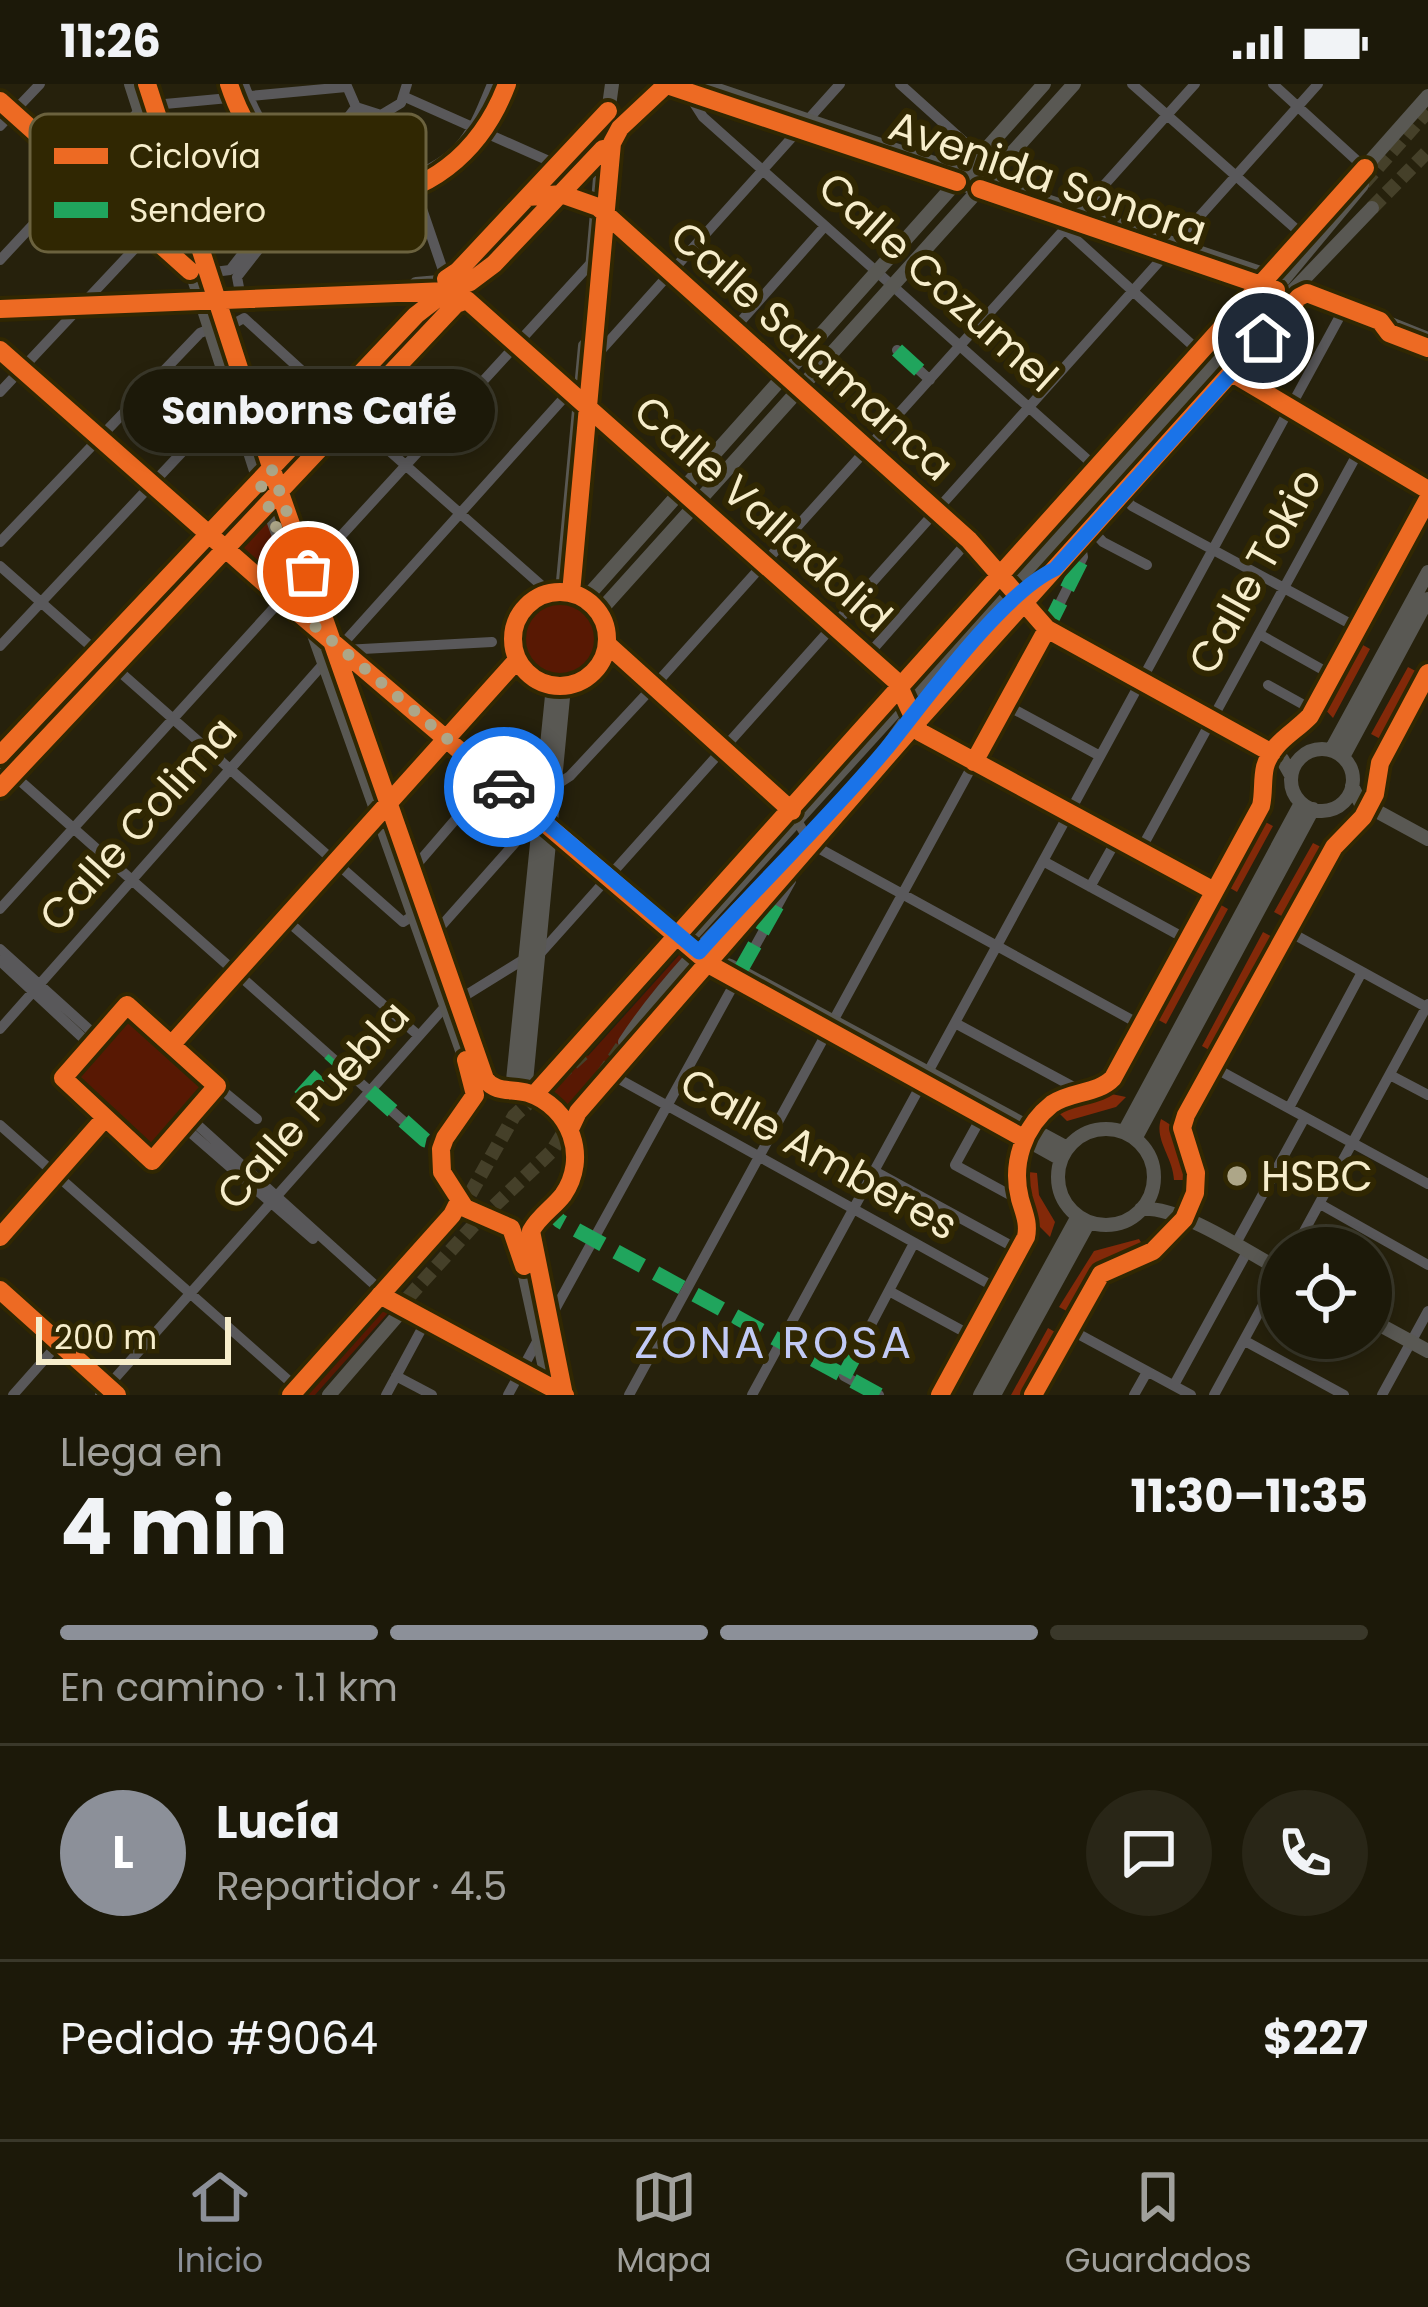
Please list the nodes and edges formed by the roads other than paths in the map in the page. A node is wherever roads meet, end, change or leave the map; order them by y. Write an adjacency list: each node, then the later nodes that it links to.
1 (40, 84): 28 (street)
2 (131, 84): 25 (main road)
3 (148, 84): 25 (main road)
4 (229, 84): 22 (street)
5 (492, 84): 39 (street)
6 (507, 84): 39 (street)
7 (612, 84): 27 (main road)
8 (665, 84): 20 (main road, Avenida Sonora); 53 (main road)
9 (840, 84): 36 (street)
10 (900, 84): 41 (street)
11 (1044, 84): 41 (main road)
12 (1074, 84): 48 (main road)
13 (1132, 84): 35 (street)
14 (1195, 84): 35 (street)
15 (1273, 84): 24 (street)
16 (1318, 84): 24 (street, Calle Puebla)
17 (346, 86): 18 (street); 26 (street)
18 (246, 90): 22 (street)
19 (406, 90): 29 (street); 39 (street)
20 (702, 91): 36 (main road, Avenida Sonora); 43 (street, Calle Cozumel)
21 (1428, 96): 46 (main road)
22 (233, 99): 25 (street); 33 (street)
23 (0, 101): 28 (main road)
24 (1298, 107): 45 (street, Calle Puebla); 46 (street)
25 (147, 108): 30 (street); 31 (main road); 32 (main road)
26 (360, 110): 29 (street); 34 (street)
27 (608, 111): 40 (main road); 42 (main road)
28 (13, 112): 37 (street); 38 (main road)
29 (389, 112)
30 (141, 114)
31 (148, 114)
32 (149, 114)
33 (241, 114)
34 (357, 114)
35 (1167, 115): 45 (street); 54 (street)
36 (804, 124): 43 (street); 47 (main road, Avenida Sonora)
37 (0, 126)
38 (30, 127)
39 (479, 128): 42 (street); 44 (street)
40 (603, 148): 49 (main road); 53 (main road)
41 (980, 156): 47 (main road)
42 (558, 164): 50 (main road)
43 (763, 171): 56 (street, Calle Cozumel); 71 (street)
44 (426, 173)
45 (1236, 176): 58 (street); 59 (street, Calle Puebla)
46 (1364, 176): 58 (main road); 74 (main road)
47 (961, 177): 48 (main road, Avenida Sonora); 69 (main road)
48 (984, 184): 51 (main road, Avenida Sonora); 73 (main road)
49 (561, 194): 50 (main road, Calle Salamanca); 53 (main road, Calle Salamanca); 72 (main road)
50 (528, 197): 72 (main road)
51 (1026, 199): 54 (main road, Avenida Sonora); 54 (main road, Avenida Sonora)
52 (1372, 208): 74 (main road)
53 (602, 211): 67 (main road); 71 (main road, Calle Salamanca); 90 (main road)
54 (1073, 221): 59 (main road, Avenida Sonora); 75 (street); 86 (street)
55 (426, 223): 72 (street)
56 (825, 226): 69 (street, Calle Cozumel); 83 (street)
57 (30, 227): 66 (street)
58 (1304, 237): 74 (main road)
59 (1172, 248): 74 (main road, Avenida Sonora); 75 (street, Calle Puebla)
60 (131, 252): 79 (street)
61 (170, 252): 68 (main road)
62 (184, 252): 68 (main road)
63 (201, 252): 70 (main road)
64 (245, 252): 70 (street)
65 (254, 252): 76 (street)
66 (0, 260)
67 (593, 261): 84 (street); 99 (main road)
68 (190, 271): 70 (street); 77 (main road); 78 (main road)
69 (877, 272): 73 (street, Calle Cozumel); 93 (main road)
70 (209, 273): 77 (main road)
71 (673, 274): 83 (main road, Calle Salamanca); 90 (street)
72 (446, 285): 76 (main road); 101 (main road)
73 (892, 286): 86 (street, Calle Cozumel); 96 (main road)
74 (1285, 288): 80 (main road, Avenida Sonora); 89 (main road); 92 (main road); 95 (main road); 98 (main road)
75 (1133, 291): 89 (street); 102 (street, Calle Puebla)
76 (241, 298): 77 (main road)
77 (217, 299): 78 (main road); 82 (main road)
78 (200, 300): 79 (main road); 82 (main road)
79 (81, 306): 81 (main road); 91 (street)
80 (1345, 307): 85 (main road, Avenida Sonora); 103 (street)
81 (0, 310)
82 (218, 328): 100 (main road); 101 (street); 107 (street); 112 (main road)
83 (734, 329): 93 (main road, Calle Salamanca)
84 (519, 343): 99 (main road, Calle Valladolid); 106 (main road, Calle Valladolid); 110 (street)
85 (1428, 344)
86 (960, 346): 94 (street); 102 (street, Calle Cozumel)
87 (0, 350): 91 (main road)
88 (897, 350): 94 (street)
89 (1201, 353): 105 (main road)
90 (593, 359): 99 (main road)
91 (22, 368): 97 (street); 107 (main road)
92 (1232, 373): 103 (street); 104 (main road)
93 (785, 375): 96 (main road, Calle Salamanca); 115 (main road)
94 (930, 380): 108 (street)
95 (1211, 380): 104 (main road); 135 (main road)
96 (800, 388): 108 (main road, Calle Salamanca); 119 (main road)
97 (0, 392)
98 (1183, 392): 105 (main road); 137 (main road)
99 (580, 398): 115 (street, Calle Valladolid); 122 (street); 138 (main road)
100 (232, 399): 113 (street); 114 (main road)
101 (335, 400): 106 (street); 112 (main road)
102 (1029, 407): 111 (street, Calle Cozumel); 121 (street, Calle Puebla)
103 (1290, 408): 109 (street); 128 (street)
104 (1197, 411): 118 (main road)
105 (1149, 412): 111 (main road)
106 (351, 417): 110 (street); 116 (main road)
107 (100, 436): 113 (main road); 126 (street)
108 (867, 449): 121 (main road, Calle Salamanca); 129 (street)
109 (1360, 449): 117 (street); 136 (street, Calle Tokio)
110 (406, 466): 122 (street); 133 (street)
111 (1098, 469): 137 (main road)
112 (272, 470): 114 (main road); 116 (main road)
113 (154, 483): 123 (main road); 141 (street)
114 (260, 483): 120 (main road); 123 (main road)
115 (682, 490): 119 (street, Calle Valladolid); 138 (main road)
116 (280, 494): 120 (main road); 133 (main road)
117 (1428, 494): 145 (street)
118 (1121, 495): 124 (main road); 128 (street)
119 (697, 503): 129 (street, Calle Valladolid); 142 (main road)
120 (269, 506): 127 (main road); 143 (main road)
121 (936, 511): 125 (main road, Calle Salamanca); 144 (street, Calle Puebla)
122 (460, 513): 138 (street); 150 (street)
123 (210, 532): 127 (main road); 152 (main road)
124 (1086, 535): 130 (street); 132 (main road); 146 (street)
125 (969, 540): 137 (main road, Calle Salamanca); 153 (street)
126 (0, 542)
127 (229, 549): 139 (main road); 156 (main road)
128 (1213, 549): 136 (street); 159 (street)
129 (764, 563): 144 (street, Calle Valladolid); 161 (street)
130 (1148, 565)
131 (0, 566): 141 (street)
132 (1055, 569): 135 (main road); 137 (main road)
133 (308, 572): 150 (main road)
134 (1428, 572): 170 (main road)
135 (1033, 579): 137 (main road)
136 (1284, 588): 145 (street); 147 (street, Calle Tokio)
137 (1015, 589): 146 (main road, Calle Salamanca); 164 (main road); 164 (main road)
138 (567, 594): 142 (main road); 154 (main road)
139 (283, 599): 143 (main road); 166 (street)
140 (1428, 599): 170 (main road)
141 (41, 603): 151 (street); 152 (street)
142 (598, 612): 149 (main road)
143 (311, 623): 150 (main road); 155 (main road)
144 (833, 626): 153 (street, Calle Valladolid); 169 (street, Calle Puebla)
145 (1358, 628): 158 (street)
146 (1047, 629): 159 (main road); 163 (street)
147 (1258, 634): 158 (street); 167 (street, Calle Tokio)
148 (492, 642): 150 (street)
149 (607, 644): 161 (street); 162 (main road)
150 (339, 645): 168 (main road); 186 (main road)
151 (0, 646)
152 (98, 652): 156 (street); 174 (main road)
153 (867, 656): 164 (street, Calle Valladolid)
154 (517, 660): 162 (main road); 168 (street)
155 (325, 662): 176 (street, Calle Colima); 186 (main road)
156 (116, 668): 166 (street); 177 (main road)
157 (1428, 673): 184 (street)
158 (1332, 674): 165 (street)
159 (1141, 681): 167 (main road); 171 (street)
160 (1268, 685): 165 (street)
161 (654, 686): 169 (street); 181 (street)
162 (559, 687): 181 (main road); 189 (main road)
163 (1006, 705): 171 (street); 175 (street)
164 (908, 707): 175 (street, Calle Valladolid); 188 (main road); 193 (main road)
165 (1313, 710): 172 (street)
166 (174, 718): 176 (street); 190 (street)
167 (1212, 720): 172 (main road); 194 (street, Calle Tokio)
168 (446, 737): 179 (main road); 186 (street)
169 (724, 748): 188 (street); 199 (street, Calle Puebla)
170 (1336, 753): 173 (main road); 180 (main road)
171 (1100, 756): 187 (street)
172 (1277, 756): 173 (main road); 178 (main road); 203 (street)
173 (1301, 757): 178 (main road)
174 (0, 759): 177 (street)
175 (974, 762): 187 (street, Calle Valladolid); 204 (street)
176 (230, 770): 196 (street); 200 (street, Calle Colima)
177 (13, 774): 182 (main road); 190 (street)
178 (1292, 776): 185 (main road)
179 (492, 777): 189 (main road); 198 (street)
180 (1352, 786): 183 (main road); 184 (main road)
181 (553, 787): 189 (main road)
182 (0, 788)
183 (1342, 803): 184 (main road); 185 (main road)
184 (1364, 804): 192 (main road); 209 (street)
185 (1307, 806): 254 (main road)
186 (383, 807): 196 (street); 198 (main road); 207 (main road)
187 (1069, 813): 191 (street, Calle Valladolid); 195 (street)
188 (795, 816): 193 (street); 213 (main road)
189 (544, 822): 199 (main road); 210 (street); 215 (main road)
190 (73, 828): 200 (street); 205 (street)
191 (1117, 839): 194 (street, Calle Valladolid); 202 (street)
192 (1428, 839)
193 (810, 840): 197 (main road); 201 (main road); 204 (street)
194 (1140, 851): 203 (street, Calle Valladolid)
195 (1042, 861): 202 (street); 212 (street)
196 (333, 863): 207 (street); 208 (street)
197 (791, 866): 206 (main road); 219 (street)
198 (412, 869): 210 (main road)
199 (608, 876): 213 (main road); 215 (street, Calle Puebla)
200 (133, 880): 218 (street); 220 (street, Calle Colima)
201 (762, 884): 206 (main road); 213 (main road)
202 (1090, 886): 211 (street)
203 (1214, 891): 211 (street)
204 (902, 895): 212 (street); 225 (street)
205 (0, 909)
206 (750, 912): 213 (main road)
207 (414, 915): 221 (main road)
208 (285, 919): 218 (street); 228 (street)
209 (1286, 931): 217 (street); 233 (street)
210 (435, 933): 221 (main road)
211 (1188, 940): 224 (street)
212 (996, 946): 223 (street); 224 (street)
213 (693, 947): 219 (main road); 229 (main road); 232 (main road); 234 (main road); 239 (main road)
214 (0, 950): 220 (street)
215 (530, 959): 221 (street, Calle Puebla); 239 (main road)
216 (0, 962): 220 (street)
217 (1362, 972): 222 (street); 244 (street)
218 (237, 974): 230 (street); 240 (street)
219 (738, 976): 225 (main road); 243 (street)
220 (36, 988): 226 (street, Calle Colima); 227 (street); 231 (street)
221 (453, 1004): 228 (street, Calle Puebla); 238 (main road)
222 (1428, 1006): 235 (street)
223 (955, 1022): 236 (street); 241 (street)
224 (1141, 1025): 241 (street)
225 (830, 1026): 236 (main road); 257 (street)
226 (0, 1029)
227 (102, 1033): 230 (street); 231 (street)
228 (419, 1036): 240 (street, Calle Puebla)
229 (625, 1042)
230 (172, 1043): 237 (street)
231 (87, 1050): 247 (street)
232 (584, 1052)
233 (1213, 1067): 244 (street); 268 (street)
234 (610, 1074): 243 (street, Calle Amberes); 251 (main road)
235 (1390, 1075): 242 (street); 255 (street)
236 (925, 1077): 245 (main road); 252 (main road); 258 (street)
237 (218, 1086): 248 (street); 249 (street)
238 (482, 1086): 239 (main road, bridge); 265 (main road, bridge)
239 (525, 1089): 251 (main road, bridge)
240 (370, 1091): 253 (street); 262 (street, Calle Puebla)
241 (1081, 1091): 252 (street)
242 (1428, 1095)
243 (665, 1108): 257 (street, Calle Amberes); 287 (street)
244 (1289, 1108): 246 (street)
245 (982, 1116): 252 (main road); 263 (street)
246 (1305, 1117): 255 (street); 274 (street)
247 (105, 1118): 249 (street); 259 (street)
248 (257, 1119)
249 (187, 1123): 262 (street)
250 (0, 1125): 259 (street)
251 (571, 1125): 271 (main road, bridge)
252 (1028, 1133): 256 (main road); 263 (street)
253 (419, 1135)
254 (1130, 1136): 256 (main road); 261 (main road)
255 (1354, 1143): 260 (street); 264 (street)
256 (1064, 1153): 269 (main road)
257 (758, 1158): 267 (street, Calle Amberes); 309 (street)
258 (874, 1171): 267 (street); 275 (street)
259 (56, 1174): 272 (street); 282 (street)
260 (1428, 1184)
261 (1153, 1185): 266 (main road); 268 (main road)
262 (273, 1199): 281 (street); 282 (street, Calle Puebla)
263 (1021, 1201): 275 (street)
264 (1320, 1204): 270 (street); 277 (street)
265 (456, 1208): 271 (main road, bridge); 281 (main road)
266 (1141, 1209): 268 (main road); 269 (main road)
267 (853, 1210): 273 (street, Calle Amberes); 310 (street)
268 (1180, 1217): 274 (main road); 288 (street)
269 (1083, 1219): 313 (main road); 314 (main road)
270 (1306, 1227)
271 (524, 1233): 287 (main road); 291 (main road)
272 (0, 1238)
273 (914, 1243): 278 (street, Calle Amberes); 280 (street)
274 (1241, 1249): 276 (main road); 299 (street)
275 (1019, 1250): 278 (street)
276 (1260, 1259)
277 (1428, 1265)
278 (998, 1289): 290 (street)
279 (0, 1290): 294 (street)
280 (889, 1291): 290 (street); 311 (street)
281 (377, 1292): 283 (street); 302 (main road)
282 (189, 1294): 301 (street, Calle Puebla); 302 (street)
283 (399, 1310): 286 (street); 304 (main road)
284 (1428, 1311): 293 (street)
285 (1260, 1312): 292 (street)
286 (427, 1319): 296 (street); 298 (street)
287 (548, 1321): 291 (street); 308 (main road)
288 (1069, 1329): 297 (street); 315 (street)
289 (1392, 1332): 293 (main road)
290 (972, 1336): 312 (street)
291 (539, 1338): 296 (street); 300 (main road)
292 (1245, 1341): 318 (street); 319 (street)
293 (1411, 1342): 295 (main road); 320 (street)
294 (59, 1343): 301 (street); 303 (street)
295 (1428, 1351)
296 (521, 1370): 300 (street); 307 (street)
297 (1147, 1372): 299 (street); 316 (street)
298 (396, 1376): 305 (street); 306 (street)
299 (1174, 1385): 317 (street)
300 (550, 1391): 308 (street)
301 (108, 1392)
302 (295, 1393)
303 (13, 1395)
304 (325, 1395)
305 (386, 1395)
306 (431, 1395)
307 (508, 1395)
308 (564, 1395)
309 (629, 1395)
310 (752, 1395)
311 (879, 1395)
312 (940, 1395)
313 (980, 1395)
314 (994, 1395)
315 (1033, 1395)
316 (1134, 1395)
317 (1191, 1395)
318 (1214, 1395)
319 (1344, 1395)
320 (1382, 1395)

